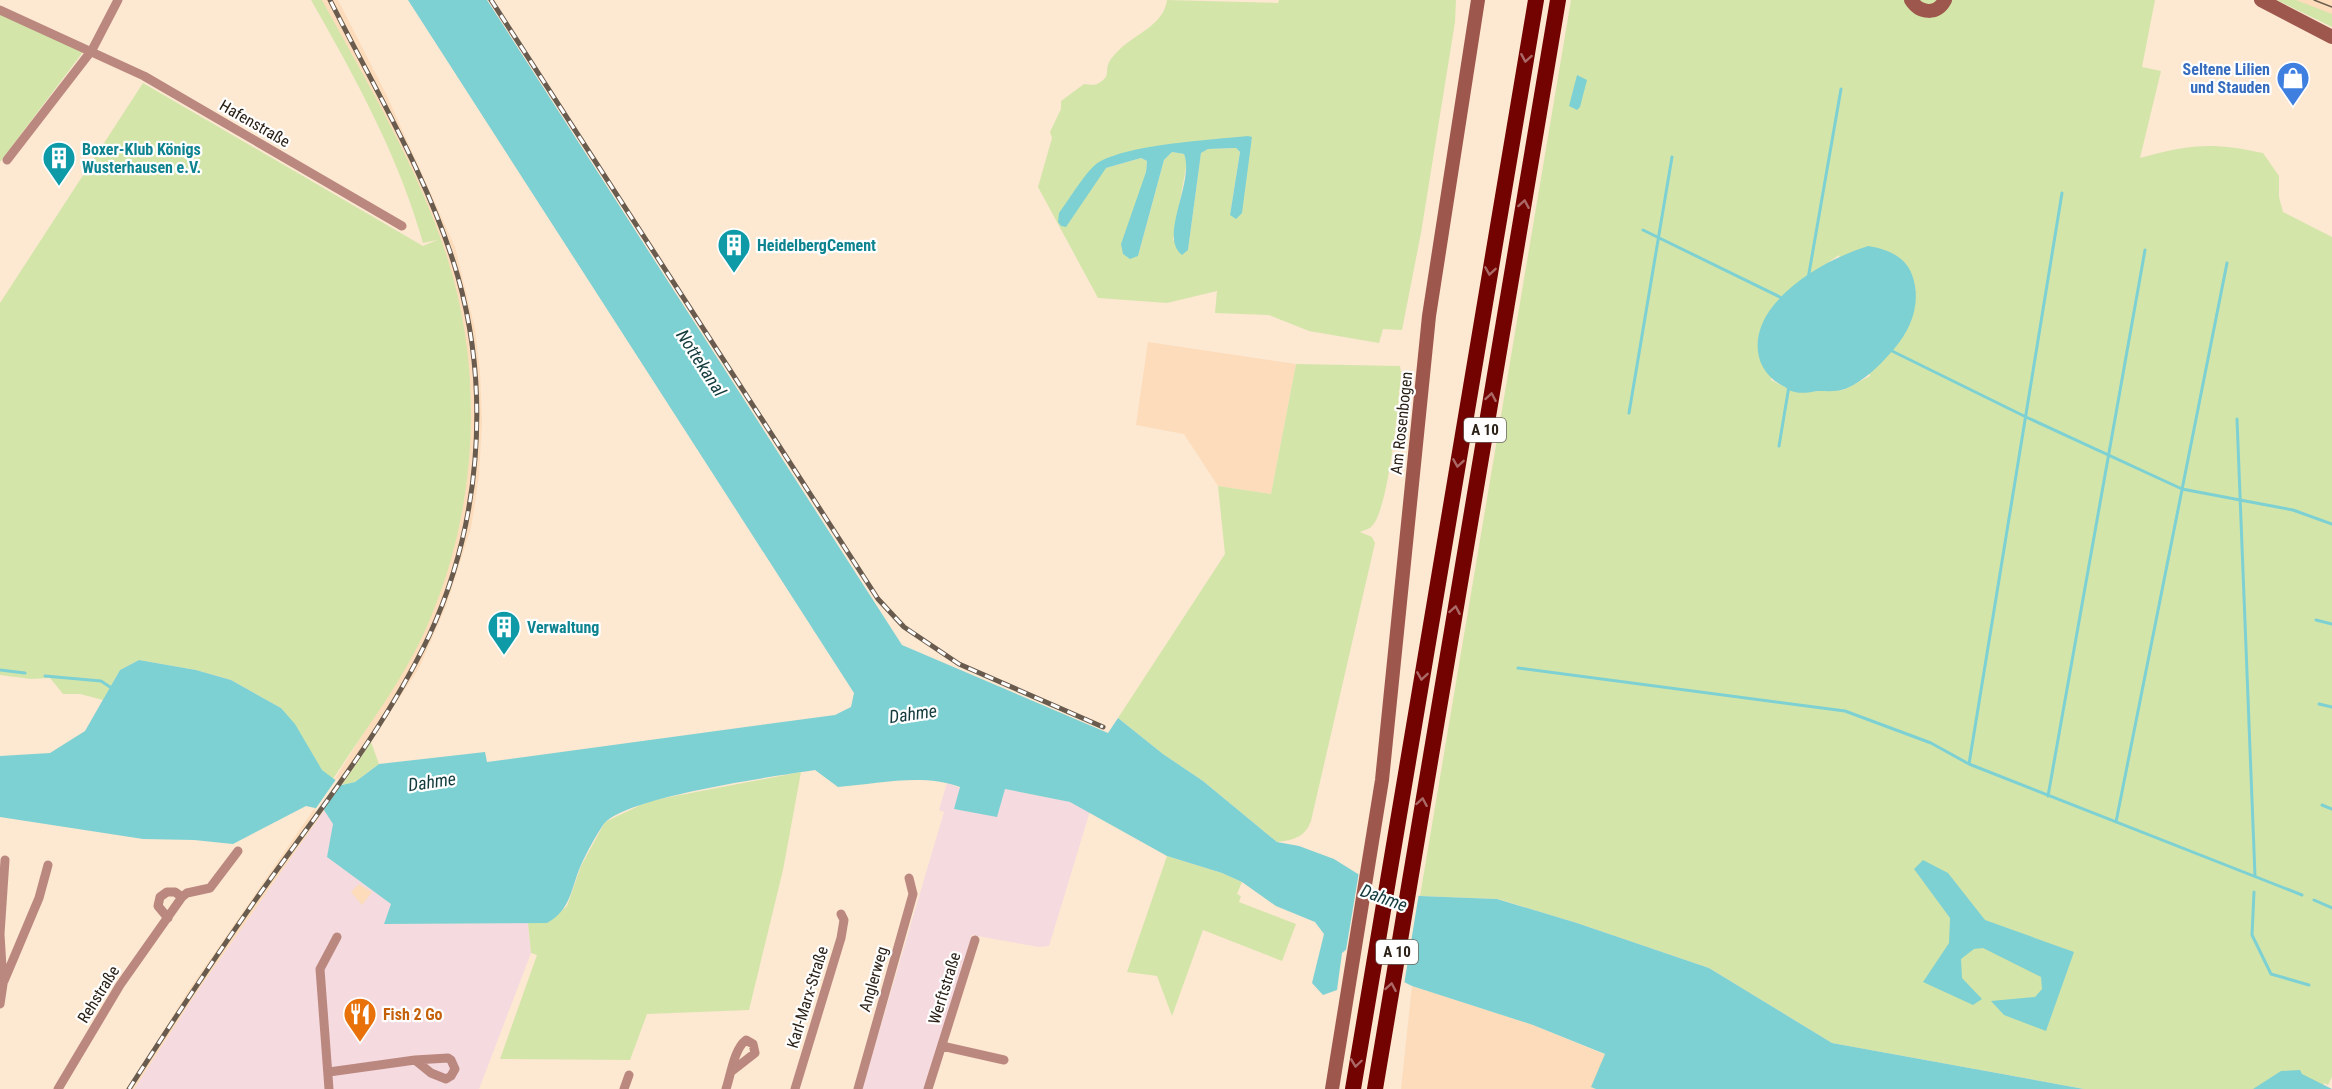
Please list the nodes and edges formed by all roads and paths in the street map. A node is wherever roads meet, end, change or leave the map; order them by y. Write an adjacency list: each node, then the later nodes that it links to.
1 (118, 0): 10 (street)
2 (1478, 0): 37 (main road, Am Rosenbogen)
3 (1536, 0): 38 (highway, A 10, one-way to 38)
4 (1558, 0): 39 (highway, A 10, one-way to 4)
5 (1911, 0): 6 (main road)
6 (1945, 0)
7 (2261, 0): 9 (main road)
8 (0, 9): 10 (street, Hafenstraße)
9 (2332, 37)
10 (92, 50): 11 (street); 12 (street, Hafenstraße)
11 (7, 160)
12 (402, 226)
13 (238, 851): 17 (street)
14 (5, 860): 22 (street)
15 (48, 865): 22 (street)
16 (909, 878): 35 (street, Anglerweg)
17 (182, 897): 19 (street, Rehstraße); 19 (street)
18 (841, 915): 34 (street, Karl-Marx-Straße)
19 (168, 918): 30 (street, Rehstraße)
20 (337, 937): 28 (street)
21 (975, 940): 24 (street, Werftstraße)
22 (3, 984): 23 (street)
23 (0, 1004)
24 (942, 1046): 26 (street, Werftstraße); 36 (street, Werftstraße)
25 (415, 1060): 28 (street)
26 (1004, 1060)
27 (732, 1071): 33 (street)
28 (329, 1072): 31 (street)
29 (629, 1075): 32 (street)
30 (58, 1089)
31 (329, 1089)
32 (624, 1089)
33 (726, 1089)
34 (795, 1089)
35 (858, 1089)
36 (928, 1089)
37 (1332, 1089)
38 (1353, 1089)
39 (1375, 1089)

